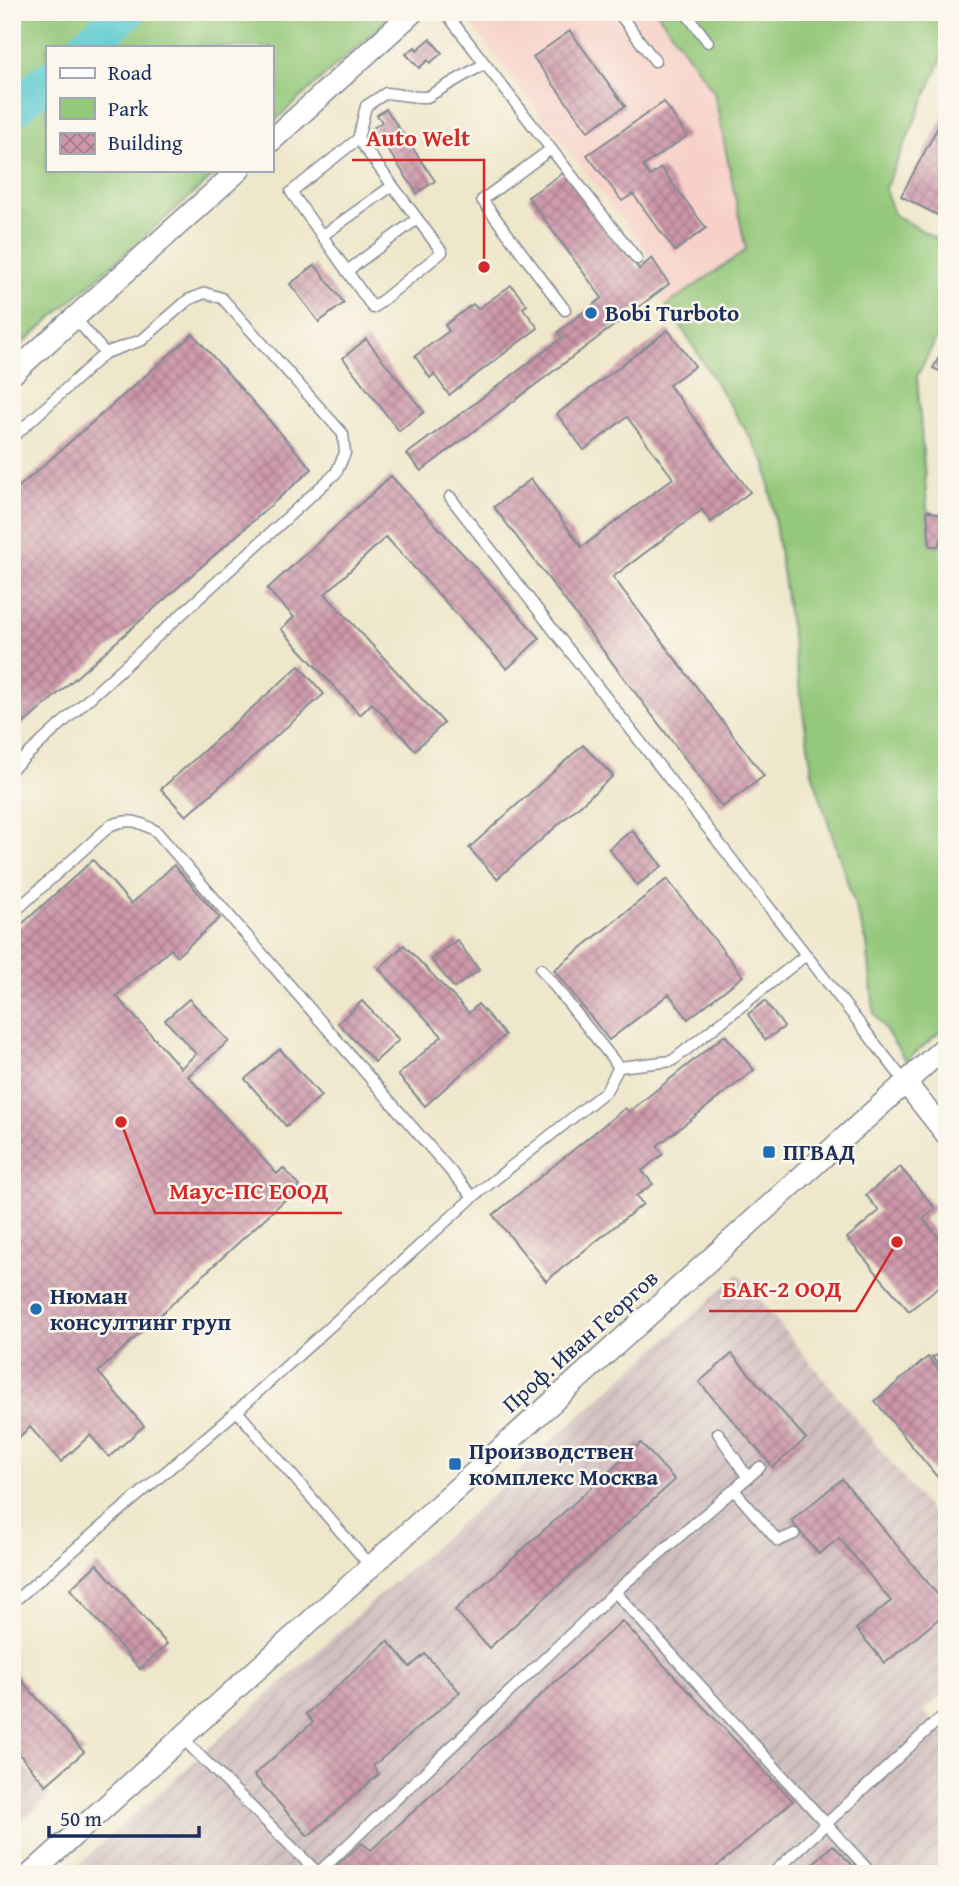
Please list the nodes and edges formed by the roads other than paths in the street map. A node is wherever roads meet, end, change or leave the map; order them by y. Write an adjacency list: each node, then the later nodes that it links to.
1 (413, 12): 8 (street)
2 (445, 12): 7 (lane)
3 (618, 12): 6 (lane)
4 (685, 12): 5 (lane)
5 (708, 42)
6 (655, 61)
7 (484, 64): 9 (lane); 10 (lane)
8 (273, 139)
9 (358, 139): 12 (lane); 14 (lane)
10 (551, 149): 15 (lane); 17 (lane)
11 (237, 172): 18 (street)
12 (392, 186): 13 (lane); 14 (lane)
13 (417, 219): 16 (lane); 16 (lane)
14 (322, 236): 16 (lane)
15 (638, 259)
16 (347, 271)
17 (565, 310)
18 (75, 318): 19 (lane); 20 (street)
19 (106, 353): 21 (lane); 23 (lane)
20 (12, 374)
21 (12, 438)
22 (450, 497): 25 (lane)
23 (12, 769)
24 (12, 914): 31 (lane)
25 (806, 955): 28 (lane); 29 (lane)
26 (541, 969): 28 (lane)
27 (947, 1045): 29 (street, Проф. Иван Георгов)
28 (620, 1067): 31 (lane)
29 (905, 1082): 30 (street); 38 (street, Проф. Иван Георгов)
30 (947, 1135)
31 (473, 1197): 32 (lane)
32 (237, 1411): 38 (lane); 40 (lane)
33 (718, 1433): 35 (lane)
34 (760, 1467): 35 (lane)
35 (748, 1478): 36 (lane)
36 (734, 1490): 37 (lane); 39 (lane)
37 (794, 1534)
38 (371, 1567): 42 (street, Проф. Иван Георгов)
39 (615, 1592): 43 (lane); 45 (lane)
40 (12, 1603)
41 (947, 1712): 43 (lane)
42 (181, 1737): 44 (street, Проф. Иван Георгов); 45 (lane)
43 (825, 1823): 46 (lane); 47 (lane)
44 (41, 1871)
45 (317, 1873)
46 (772, 1874)
47 (872, 1874)

